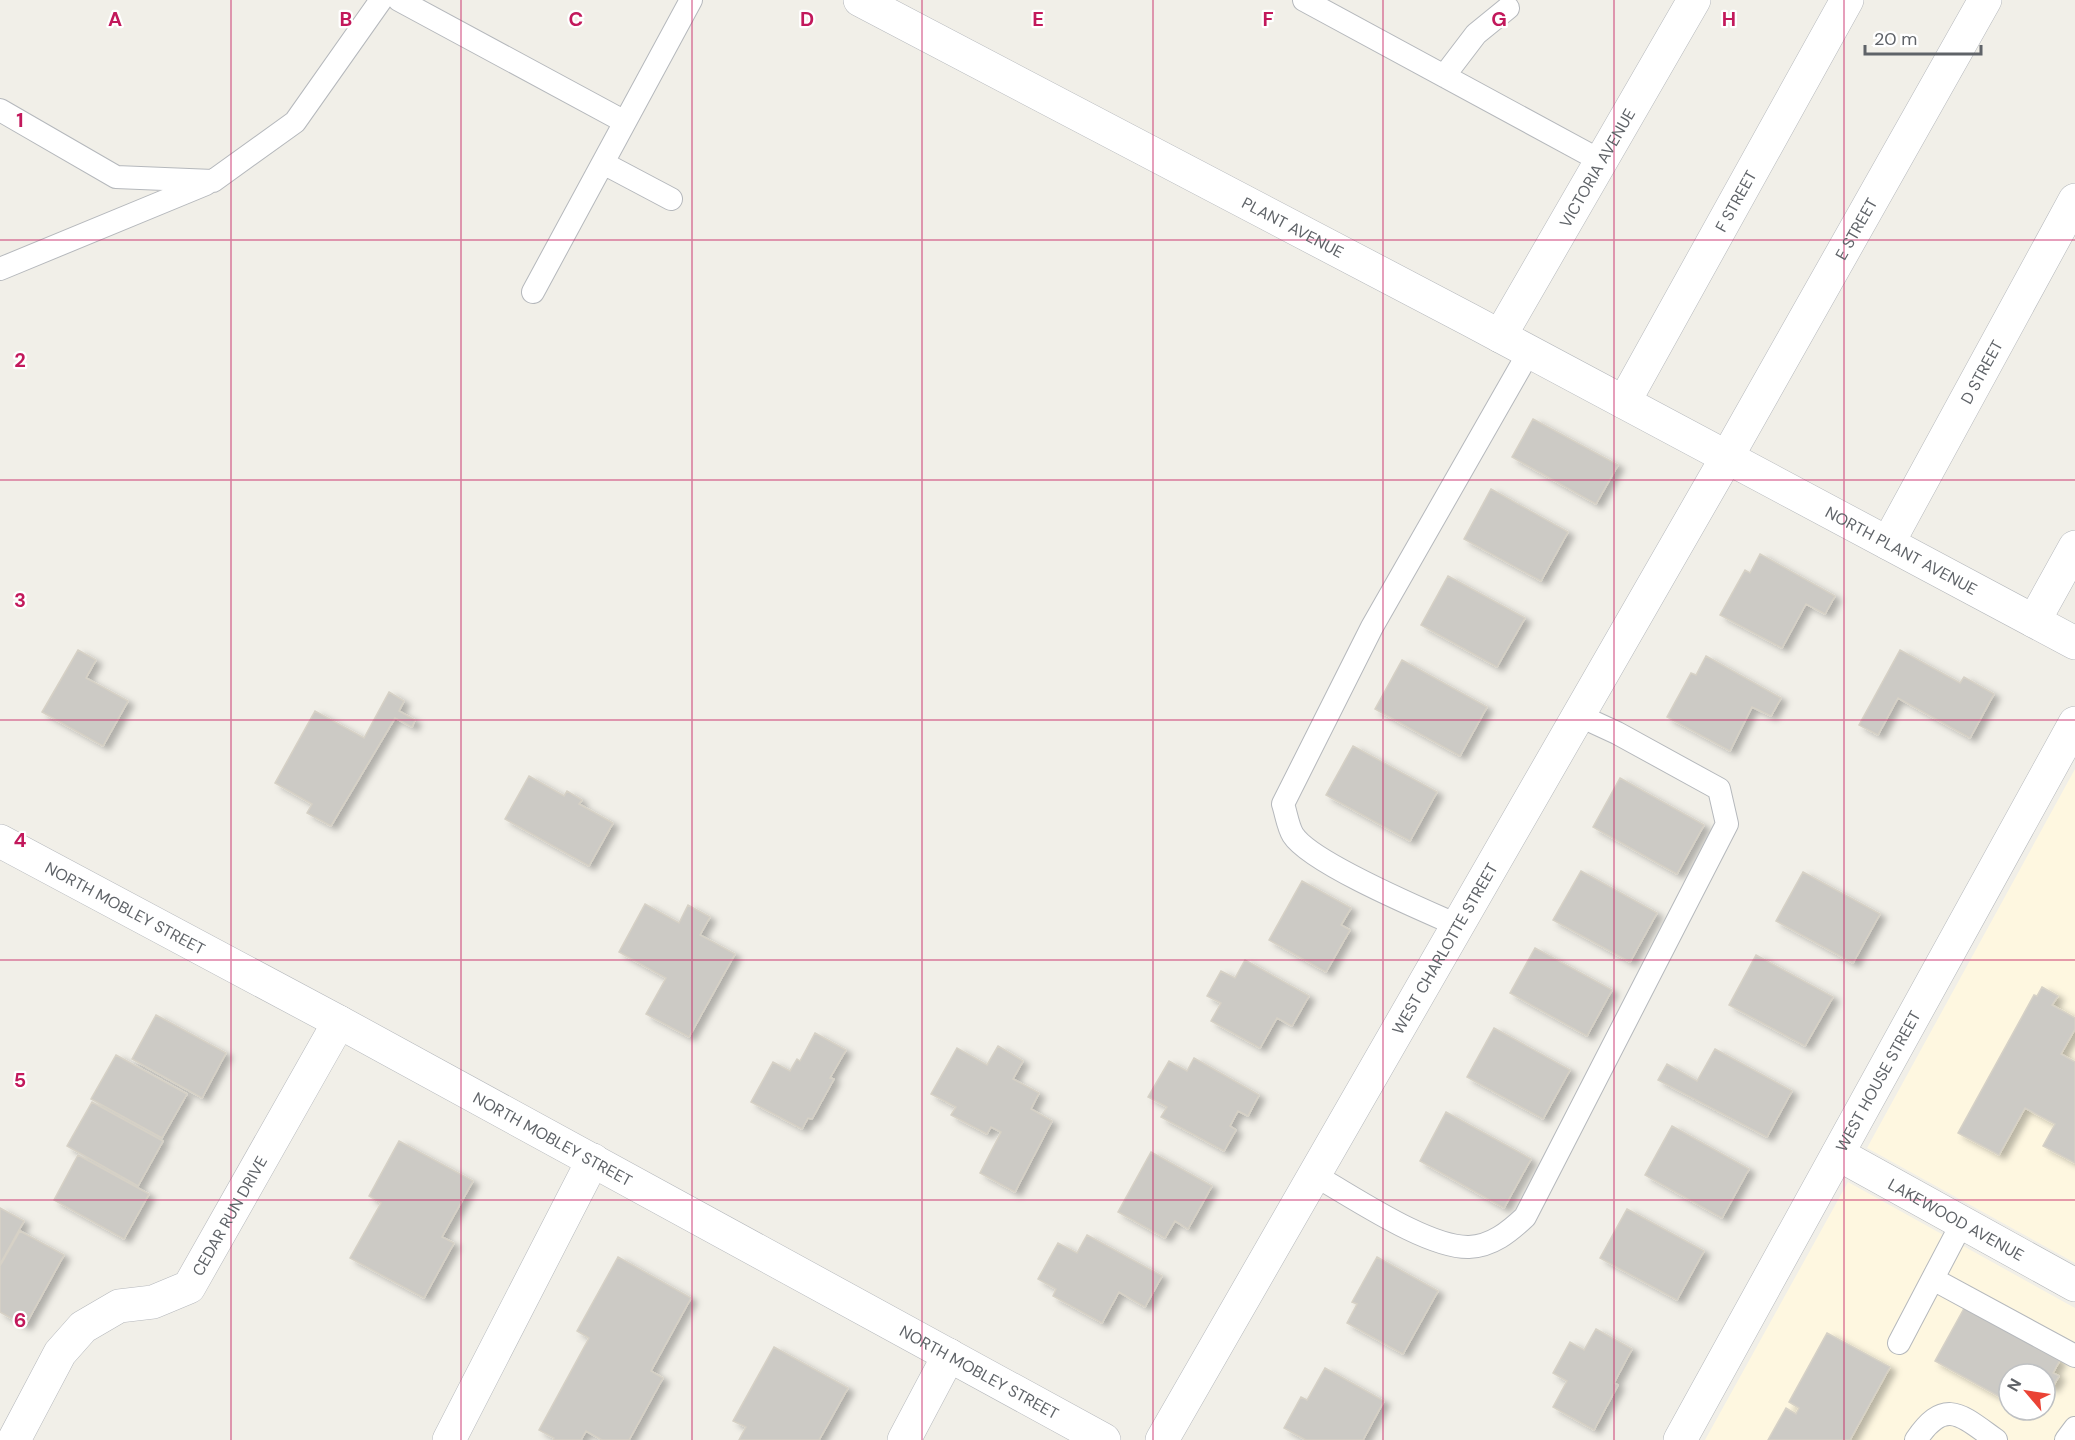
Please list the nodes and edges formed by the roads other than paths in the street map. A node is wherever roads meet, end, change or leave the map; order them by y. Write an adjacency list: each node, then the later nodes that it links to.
1 (381, 0): 15 (lane)
2 (399, 0): 12 (lane)
3 (691, 0): 12 (lane)
4 (860, 0): 20 (street, PLANT AVENUE)
5 (1304, 0): 10 (lane)
6 (1694, 0): 13 (street, VICTORIA AVENUE)
7 (1847, 0): 22 (street, F STREET)
8 (1985, 0): 23 (street, E STREET)
9 (1508, 8): 10 (lane)
10 (1444, 76): 13 (lane)
11 (0, 110): 15 (lane)
12 (625, 122): 14 (lane)
13 (1601, 161): 20 (street, VICTORIA AVENUE)
14 (603, 163): 16 (lane); 19 (lane)
15 (213, 181): 18 (lane)
16 (671, 199)
17 (2075, 200): 24 (street, D STREET)
18 (0, 269)
19 (533, 292)
20 (1500, 336): 21 (street, PLANT AVENUE)
21 (1529, 352): 22 (street, PLANT AVENUE); 31 (lane)
22 (1624, 402): 23 (street, PLANT AVENUE)
23 (1727, 457): 24 (street, NORTH PLANT AVENUE); 28 (street, WEST CHARLOTTE STREET)
24 (1888, 543): 26 (street, NORTH PLANT AVENUE)
25 (2075, 547): 26 (street)
26 (2034, 621): 27 (street, NORTH PLANT AVENUE)
27 (2075, 643)
28 (1578, 715): 31 (street, WEST CHARLOTTE STREET); 35 (lane)
29 (2075, 723): 33 (street, WEST HOUSE STREET)
30 (0, 841): 32 (street, NORTH MOBLEY STREET)
31 (1457, 925): 35 (street, WEST CHARLOTTE STREET)
32 (339, 1022): 34 (street, NORTH MOBLEY STREET); 43 (street, CEDAR RUN DRIVE)
33 (1838, 1154): 36 (street, LAKEWOOD AVENUE); 48 (street, WEST HOUSE STREET)
34 (593, 1160): 40 (street, NORTH MOBLEY STREET); 44 (street)
35 (1314, 1175): 47 (street, WEST CHARLOTTE STREET)
36 (1962, 1223): 37 (lane); 38 (street, LAKEWOOD AVENUE)
37 (1933, 1279): 39 (lane); 41 (lane)
38 (2075, 1286)
39 (1899, 1343)
40 (949, 1355): 45 (street); 46 (street, NORTH MOBLEY STREET)
41 (2075, 1356)
42 (2075, 1428): 51 (lane)
43 (10, 1434)
44 (449, 1440)
45 (904, 1440)
46 (1104, 1440)
47 (1162, 1440)
48 (1680, 1440)
49 (1916, 1440): 50 (lane)
50 (1995, 1440)
51 (2066, 1440)

